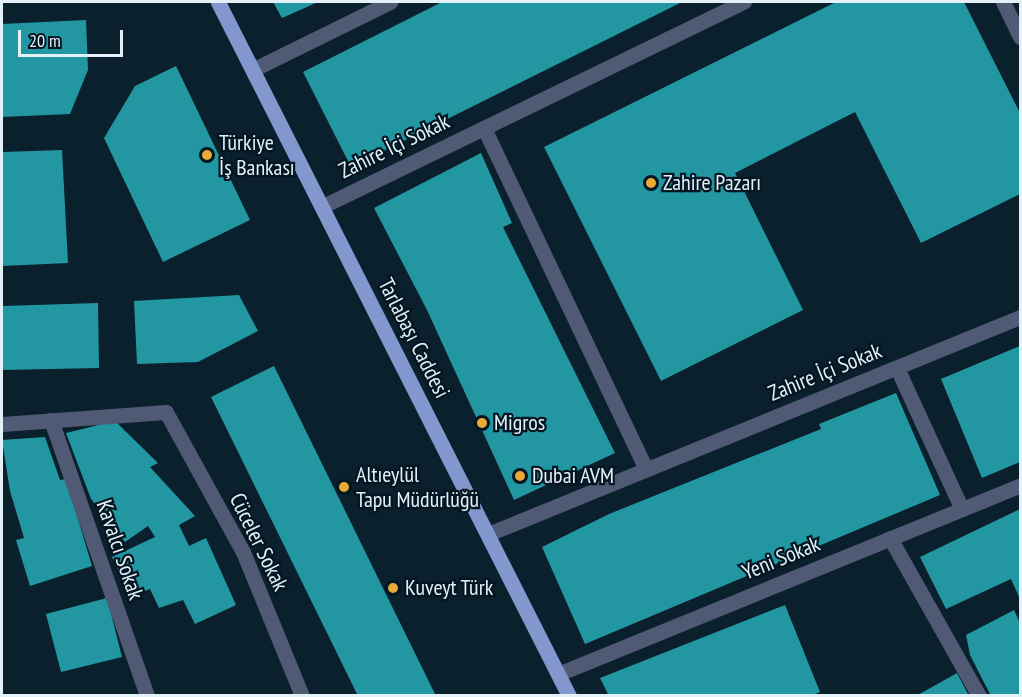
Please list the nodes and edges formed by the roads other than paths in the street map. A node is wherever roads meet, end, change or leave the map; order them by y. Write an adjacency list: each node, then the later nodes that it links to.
1 (218, 2): 7 (main road, Tarlabaşı Caddesi)
2 (390, 2): 7 (street)
3 (744, 2): 5 (street, Zahire İçi Sokak)
4 (1003, 2): 6 (street)
5 (724, 6): 8 (street, Zahire İçi Sokak)
6 (1020, 37)
7 (254, 69): 9 (main road, Tarlabaşı Caddesi)
8 (484, 128): 9 (street, Zahire İçi Sokak); 14 (street, Zahire İçi Sokak)
9 (323, 206): 17 (main road, Tarlabaşı Caddesi)
10 (1020, 317): 11 (street, Zahire İçi Sokak)
11 (897, 368): 14 (street, Zahire İçi Sokak); 16 (street)
12 (51, 420): 13 (street); 20 (street, Kavalcı Sokak); 21 (street, Cüceler Sokak)
13 (2, 424)
14 (646, 469): 17 (street, Zahire İçi Sokak)
15 (1020, 485): 16 (street, Yeni Sokak)
16 (962, 509): 18 (street, Yeni Sokak)
17 (488, 534): 19 (main road, Tarlabaşı Caddesi)
18 (890, 538): 19 (street, Yeni Sokak); 23 (street)
19 (558, 674): 22 (main road, Tarlabaşı Caddesi)
20 (147, 696)
21 (302, 696)
22 (568, 696)
23 (979, 696)

